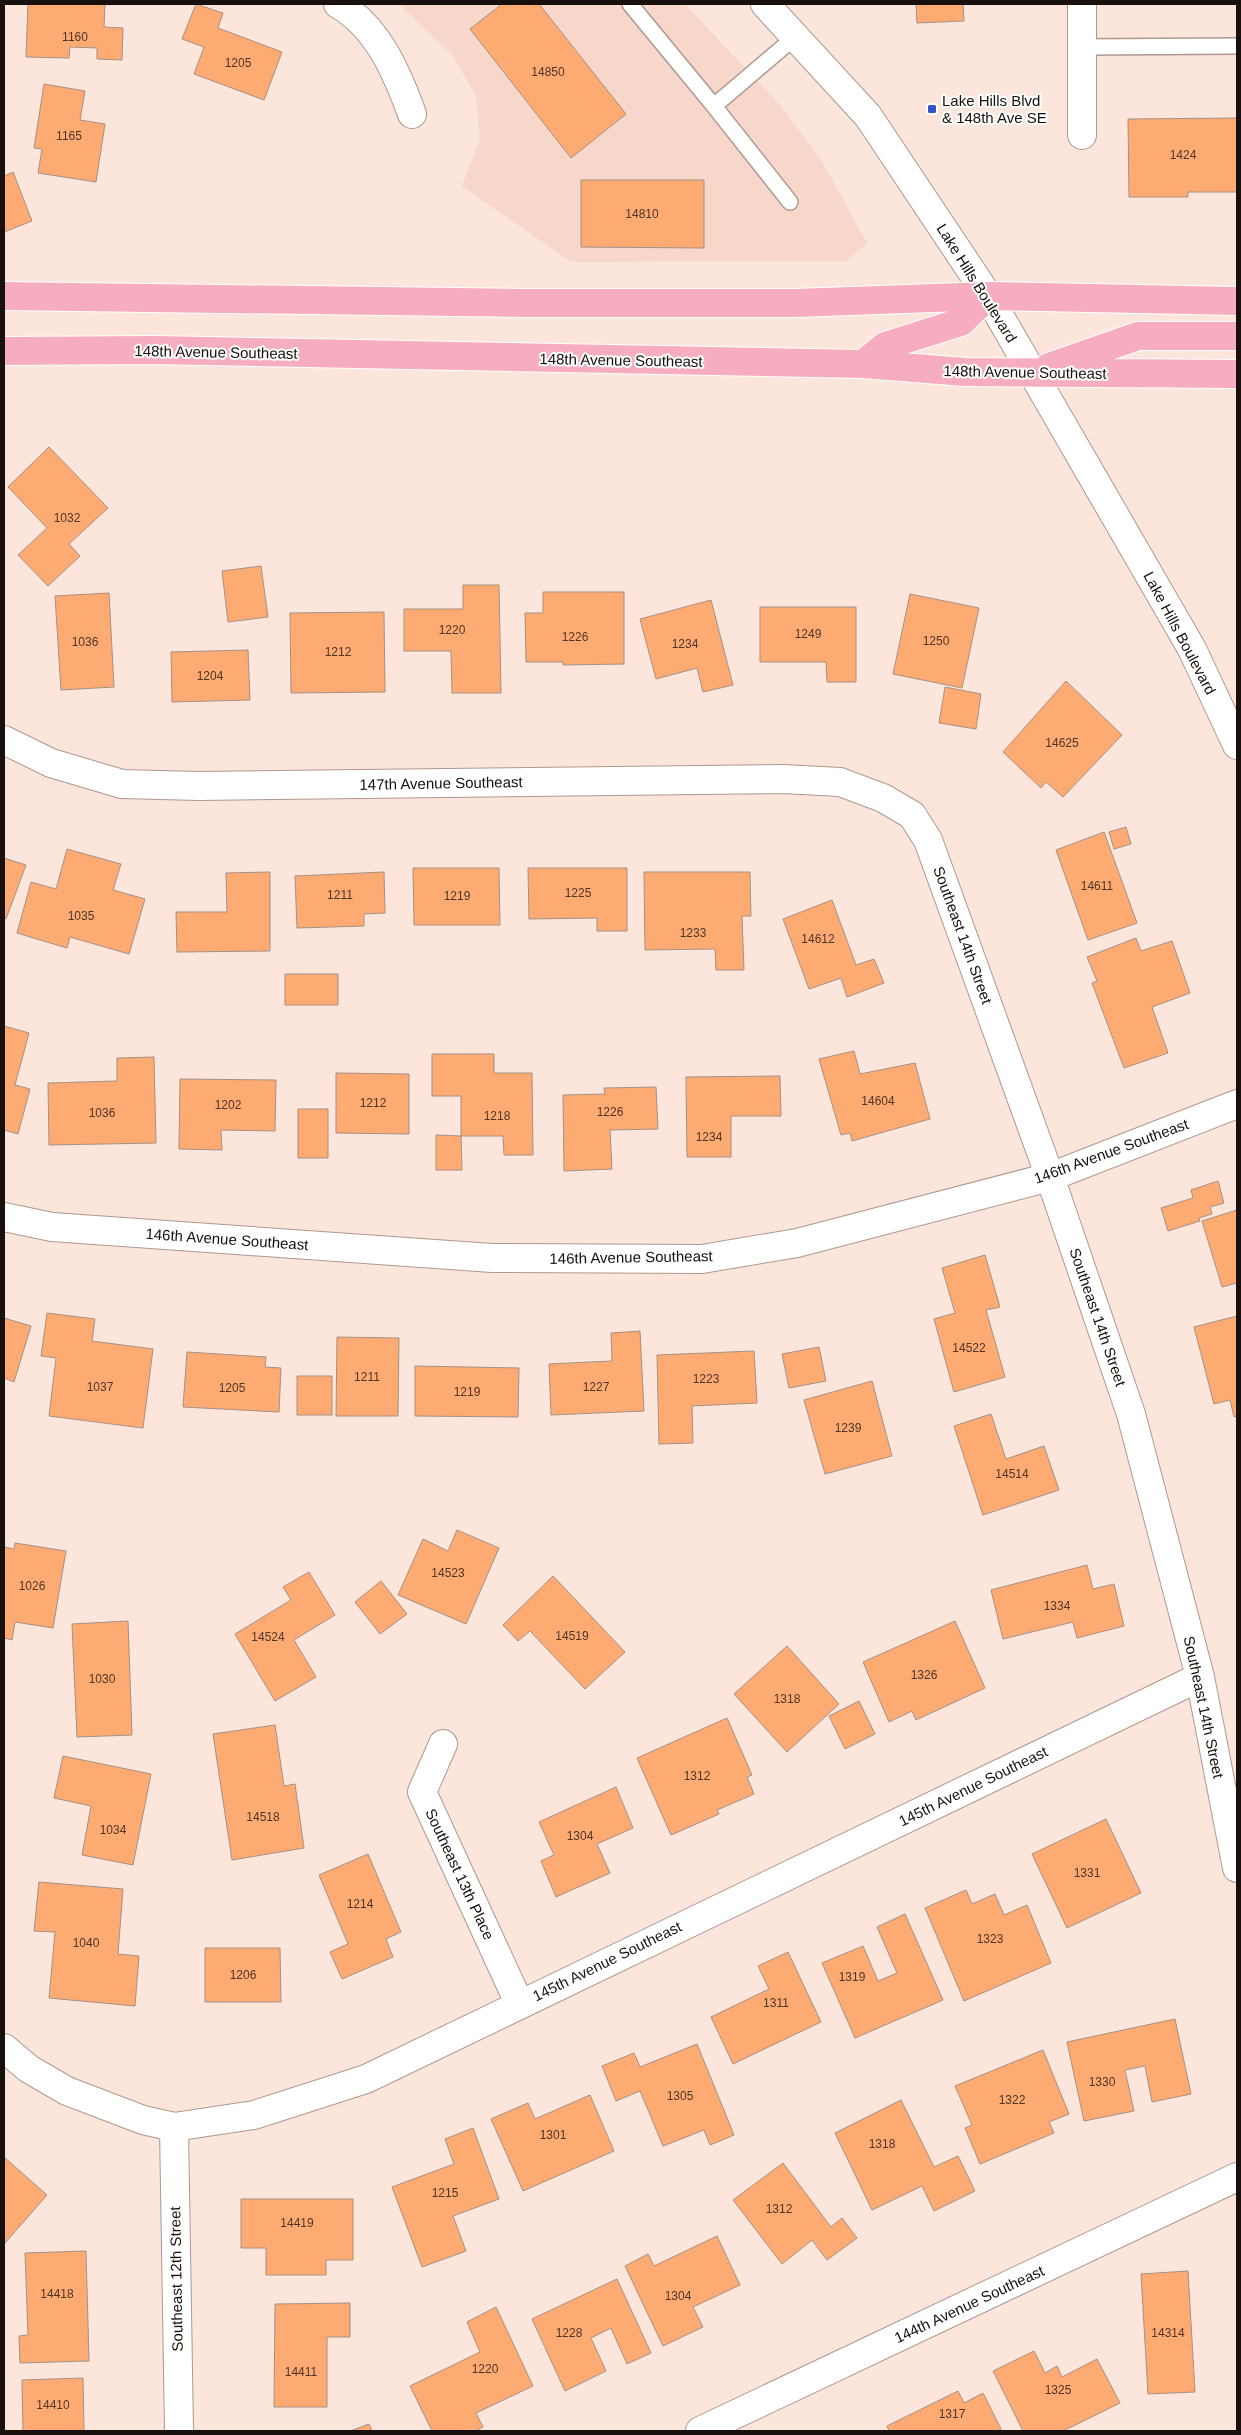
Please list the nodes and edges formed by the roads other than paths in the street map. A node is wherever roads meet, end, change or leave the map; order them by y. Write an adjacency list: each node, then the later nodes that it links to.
1 (338, 4): 9 (street)
2 (630, 4): 8 (lane)
3 (765, 4): 5 (street, Lake Hills Boulevard)
4 (1082, 4): 7 (street)
5 (795, 37): 8 (lane); 13 (street, Lake Hills Boulevard)
6 (1237, 46): 7 (lane)
7 (1082, 47): 10 (street)
8 (714, 106): 11 (lane)
9 (412, 114)
10 (1082, 134)
11 (790, 202)
12 (4, 296): 13 (main road)
13 (988, 296): 14 (main road); 17 (main road); 18 (street, Lake Hills Boulevard)
14 (1237, 301)
15 (1237, 336): 18 (main road)
16 (4, 351): 17 (main road, 148th Avenue Southeast)
17 (863, 364): 18 (main road, 148th Avenue Southeast)
18 (1031, 373): 19 (main road, 148th Avenue Southeast); 21 (street, Lake Hills Boulevard)
19 (1237, 374)
20 (4, 740): 22 (street, 147th Avenue Southeast)
21 (1237, 745)
22 (884, 798): 24 (street, Southeast 14th Street)
23 (1237, 1104): 24 (street, 146th Avenue Southeast)
24 (1050, 1176): 25 (street, 146th Avenue Southeast); 26 (street, Southeast 14th Street)
25 (4, 1217)
26 (1200, 1676): 28 (street, Southeast 14th Street); 29 (street, 145th Avenue Southeast)
27 (443, 1744): 29 (street, Southeast 13th Place)
28 (1237, 1868)
29 (519, 2003): 31 (street, 145th Avenue Southeast)
30 (4, 2048): 31 (street, 145th Avenue Southeast)
31 (174, 2127): 33 (street, Southeast 12th Street)
32 (1237, 2176): 34 (street, 144th Avenue Southeast)
33 (179, 2431)
34 (700, 2431)

